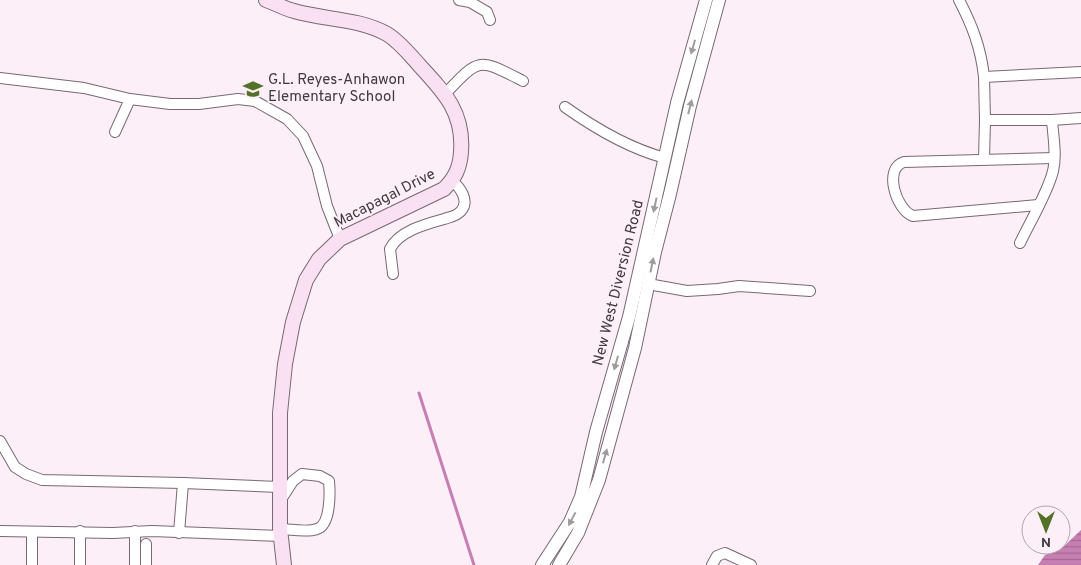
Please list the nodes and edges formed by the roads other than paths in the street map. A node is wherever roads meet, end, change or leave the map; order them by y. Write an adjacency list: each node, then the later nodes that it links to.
1 (266, 0): 6 (main road, Macapagal Drive)
2 (459, 0): 7 (street)
3 (706, 0): 19 (street, New West Diversion Road, one-way to 19)
4 (719, 0): 27 (street, New West Diversion Road, one-way to 4)
5 (959, 0): 9 (street)
6 (283, 3): 12 (main road, Macapagal Drive)
7 (490, 20)
8 (1081, 72): 9 (street)
9 (984, 77): 16 (street)
10 (0, 78): 13 (street)
11 (523, 81): 12 (street)
12 (445, 94): 22 (main road, Macapagal Drive)
13 (130, 99): 18 (street); 24 (street)
14 (565, 107): 19 (street)
15 (1081, 118): 17 (street)
16 (985, 120): 17 (street); 21 (street)
17 (1052, 120): 20 (street)
18 (115, 132)
19 (665, 158): 45 (street, New West Diversion Road, one-way to 45)
20 (1054, 158): 21 (street); 23 (street)
21 (984, 159): 23 (street)
22 (452, 181): 24 (main road, Macapagal Drive); 26 (street)
23 (1038, 205): 25 (street)
24 (340, 239): 31 (main road, Macapagal Drive)
25 (1020, 243)
26 (393, 274)
27 (648, 284): 28 (street); 46 (street, New West Diversion Road, one-way to 27)
28 (810, 291)
29 (0, 441): 30 (street)
30 (183, 483): 31 (street); 37 (street)
31 (280, 488): 32 (main road, Macapagal Drive)
32 (280, 502): 38 (main road, Macapagal Drive); 38 (street)
33 (80, 531): 34 (street); 36 (street); 41 (street)
34 (135, 531): 37 (street); 42 (street)
35 (0, 532): 36 (street)
36 (32, 532): 40 (street)
37 (179, 533): 38 (street)
38 (281, 533): 44 (main road, Macapagal Drive)
39 (146, 544): 43 (street)
40 (32, 565)
41 (80, 565)
42 (135, 565)
43 (146, 565)
44 (284, 565)
45 (542, 565)
46 (559, 565)
47 (712, 565): 48 (street)
48 (751, 565)

